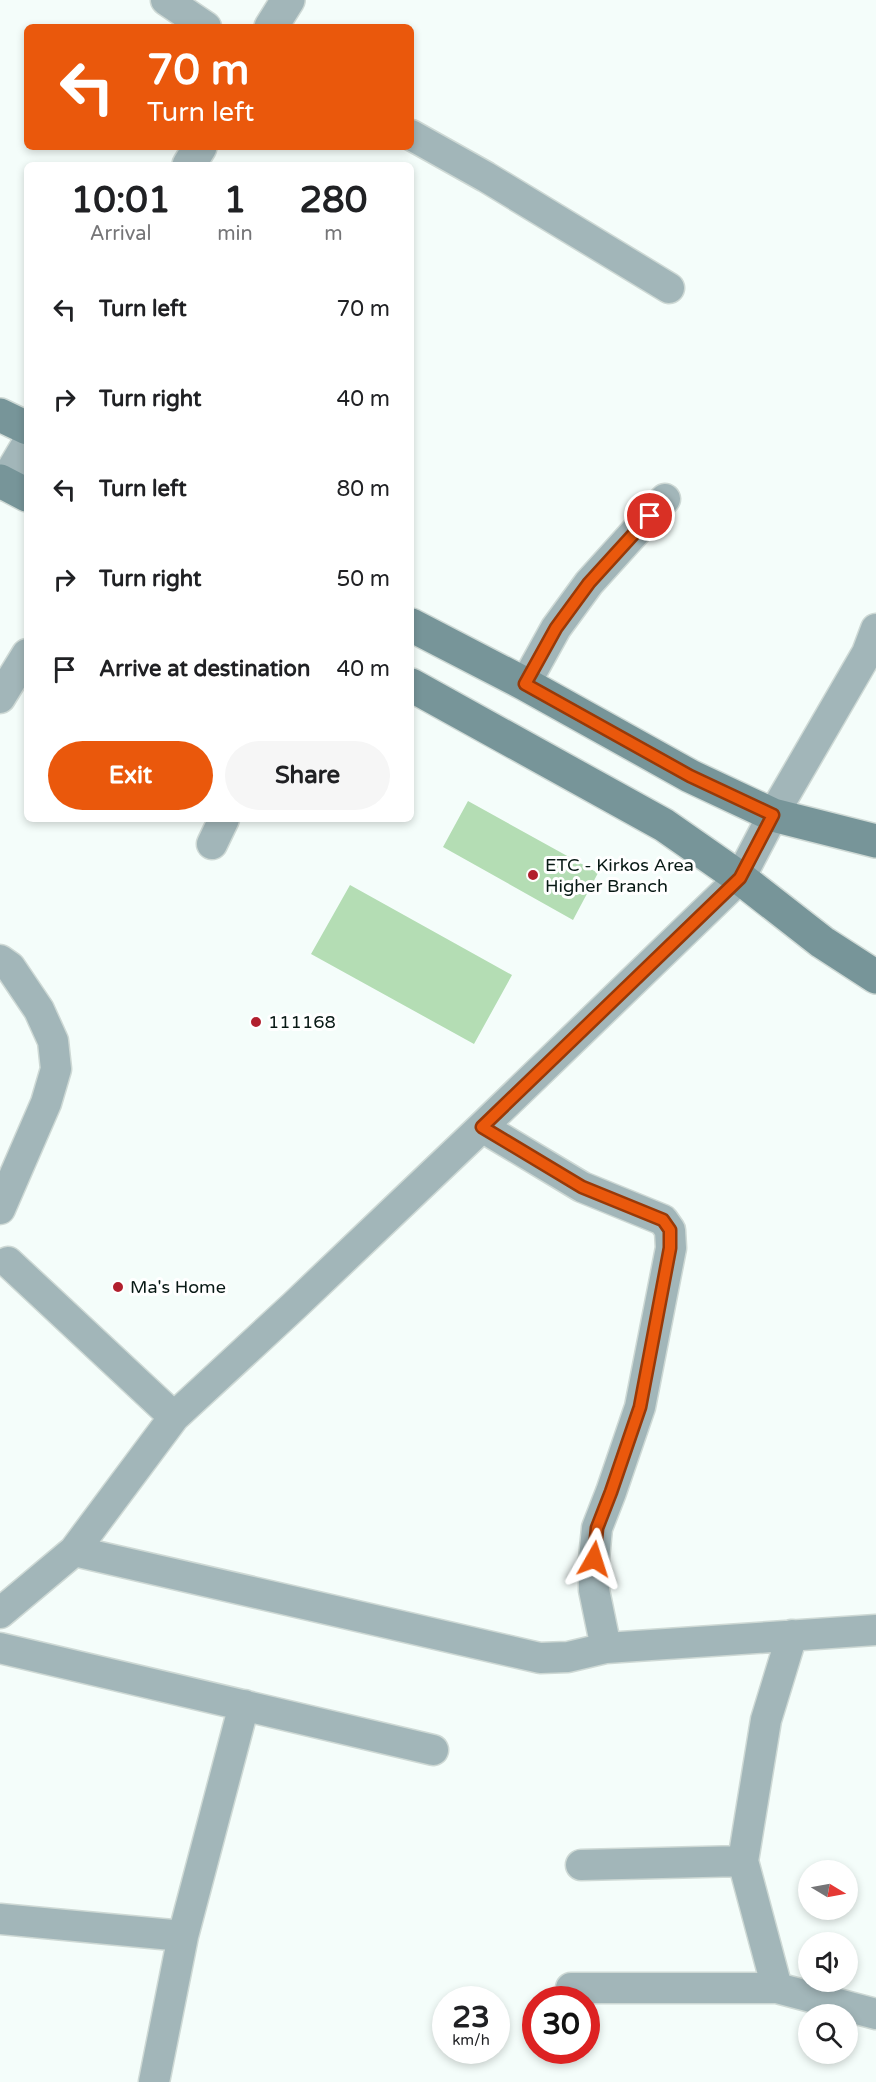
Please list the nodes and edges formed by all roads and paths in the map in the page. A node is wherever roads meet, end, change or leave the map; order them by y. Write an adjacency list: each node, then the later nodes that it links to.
1 (166, 0): 3 (street)
2 (288, 0): 4 (street)
3 (202, 24)
4 (273, 24)
5 (414, 137): 6 (street)
6 (669, 288)
7 (0, 415): 8 (main road)
8 (24, 427)
9 (24, 454): 10 (street)
10 (11, 487)
11 (665, 499): 15 (street)
12 (414, 627): 15 (main road)
13 (876, 629): 18 (street)
14 (24, 659): 17 (street)
15 (525, 684): 18 (main road)
16 (414, 687): 20 (main road)
17 (0, 698)
18 (773, 815): 19 (main road); 20 (street)
19 (876, 841)
20 (740, 878): 22 (main road); 23 (street)
21 (0, 960): 24 (street)
22 (876, 977)
23 (482, 1127): 26 (street); 32 (street)
24 (0, 1209)
25 (3, 1262): 26 (street)
26 (174, 1417): 27 (street)
27 (74, 1551): 28 (street); 32 (street)
28 (0, 1613)
29 (876, 1630): 30 (street)
30 (792, 1635): 32 (street); 35 (street)
31 (0, 1648): 33 (street)
32 (606, 1648)
33 (244, 1705): 34 (street); 38 (street)
34 (433, 1750)
35 (743, 1861): 36 (street); 40 (street)
36 (581, 1865)
37 (0, 1919): 38 (street)
38 (183, 1936): 42 (street)
39 (600, 1988): 40 (street)
40 (777, 1988): 41 (street)
41 (876, 2014)
42 (154, 2082)

